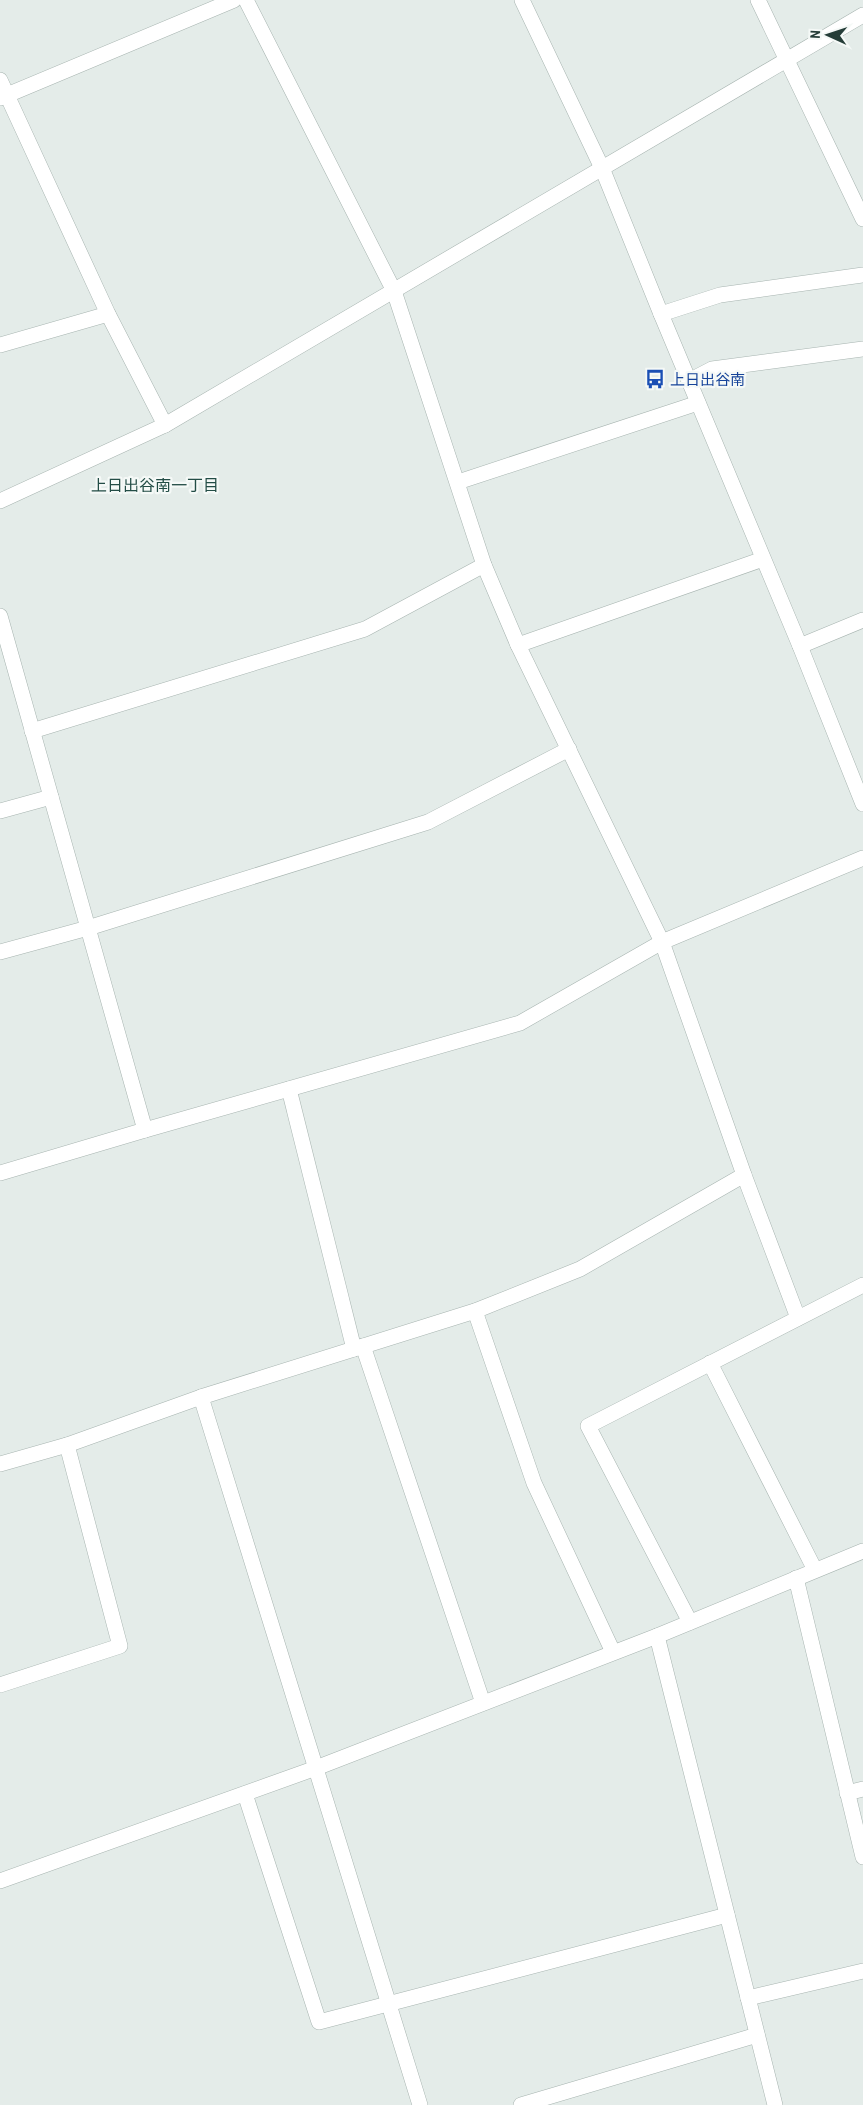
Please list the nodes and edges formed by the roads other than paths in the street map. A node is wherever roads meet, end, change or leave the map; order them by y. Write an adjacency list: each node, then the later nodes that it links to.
1 (234, 0): 8 (street)
2 (246, 0): 12 (street)
3 (522, 0): 9 (street)
4 (758, 0): 6 (street)
5 (863, 16): 6 (street)
6 (786, 60): 9 (street); 10 (street)
7 (0, 80): 8 (street)
8 (4, 97): 13 (street)
9 (602, 168): 12 (street); 14 (street)
10 (863, 219)
11 (863, 275): 14 (street)
12 (394, 291): 19 (street); 20 (street)
13 (108, 314): 15 (street); 19 (street)
14 (661, 314): 17 (street)
15 (0, 345)
16 (863, 349): 17 (street)
17 (689, 382): 18 (street)
18 (698, 403): 20 (street); 22 (street)
19 (165, 425): 21 (street)
20 (458, 482): 23 (street)
21 (0, 501)
22 (763, 560): 26 (street); 27 (street)
23 (484, 565): 26 (street); 28 (street)
24 (0, 616): 28 (street)
25 (863, 620): 27 (street)
26 (518, 645): 29 (street)
27 (800, 646): 31 (street)
28 (32, 731): 30 (street)
29 (569, 749): 34 (street); 35 (street)
30 (51, 798): 32 (street); 34 (street)
31 (863, 804)
32 (0, 811)
33 (863, 858): 35 (street)
34 (88, 928): 36 (street); 38 (street)
35 (662, 942): 37 (street); 40 (street)
36 (0, 952)
37 (289, 1089): 38 (street); 44 (street)
38 (144, 1130): 39 (street)
39 (0, 1173)
40 (744, 1175): 42 (street); 43 (street)
41 (863, 1285): 43 (street)
42 (476, 1311): 44 (street); 54 (street)
43 (798, 1318): 45 (street)
44 (358, 1348): 46 (street); 56 (street)
45 (710, 1363): 50 (street); 52 (street)
46 (201, 1397): 47 (street); 57 (street)
47 (67, 1445): 48 (street); 55 (street)
48 (0, 1464)
49 (863, 1551): 50 (street)
50 (815, 1570): 51 (street)
51 (796, 1578): 52 (street); 59 (street)
52 (690, 1622): 53 (street)
53 (656, 1636): 54 (street); 63 (street)
54 (613, 1652): 56 (street)
55 (0, 1685)
56 (482, 1703): 57 (street)
57 (316, 1768): 60 (street); 66 (street)
58 (863, 1789): 59 (street)
59 (848, 1793): 61 (street)
60 (244, 1794): 62 (street); 66 (street)
61 (863, 1857)
62 (0, 1881)
63 (727, 1915): 65 (street); 66 (street)
64 (863, 1971): 65 (street)
65 (748, 1998): 67 (street)
66 (389, 2005): 68 (street)
67 (757, 2035): 69 (street); 70 (street)
68 (420, 2105)
69 (521, 2105)
70 (775, 2105)

